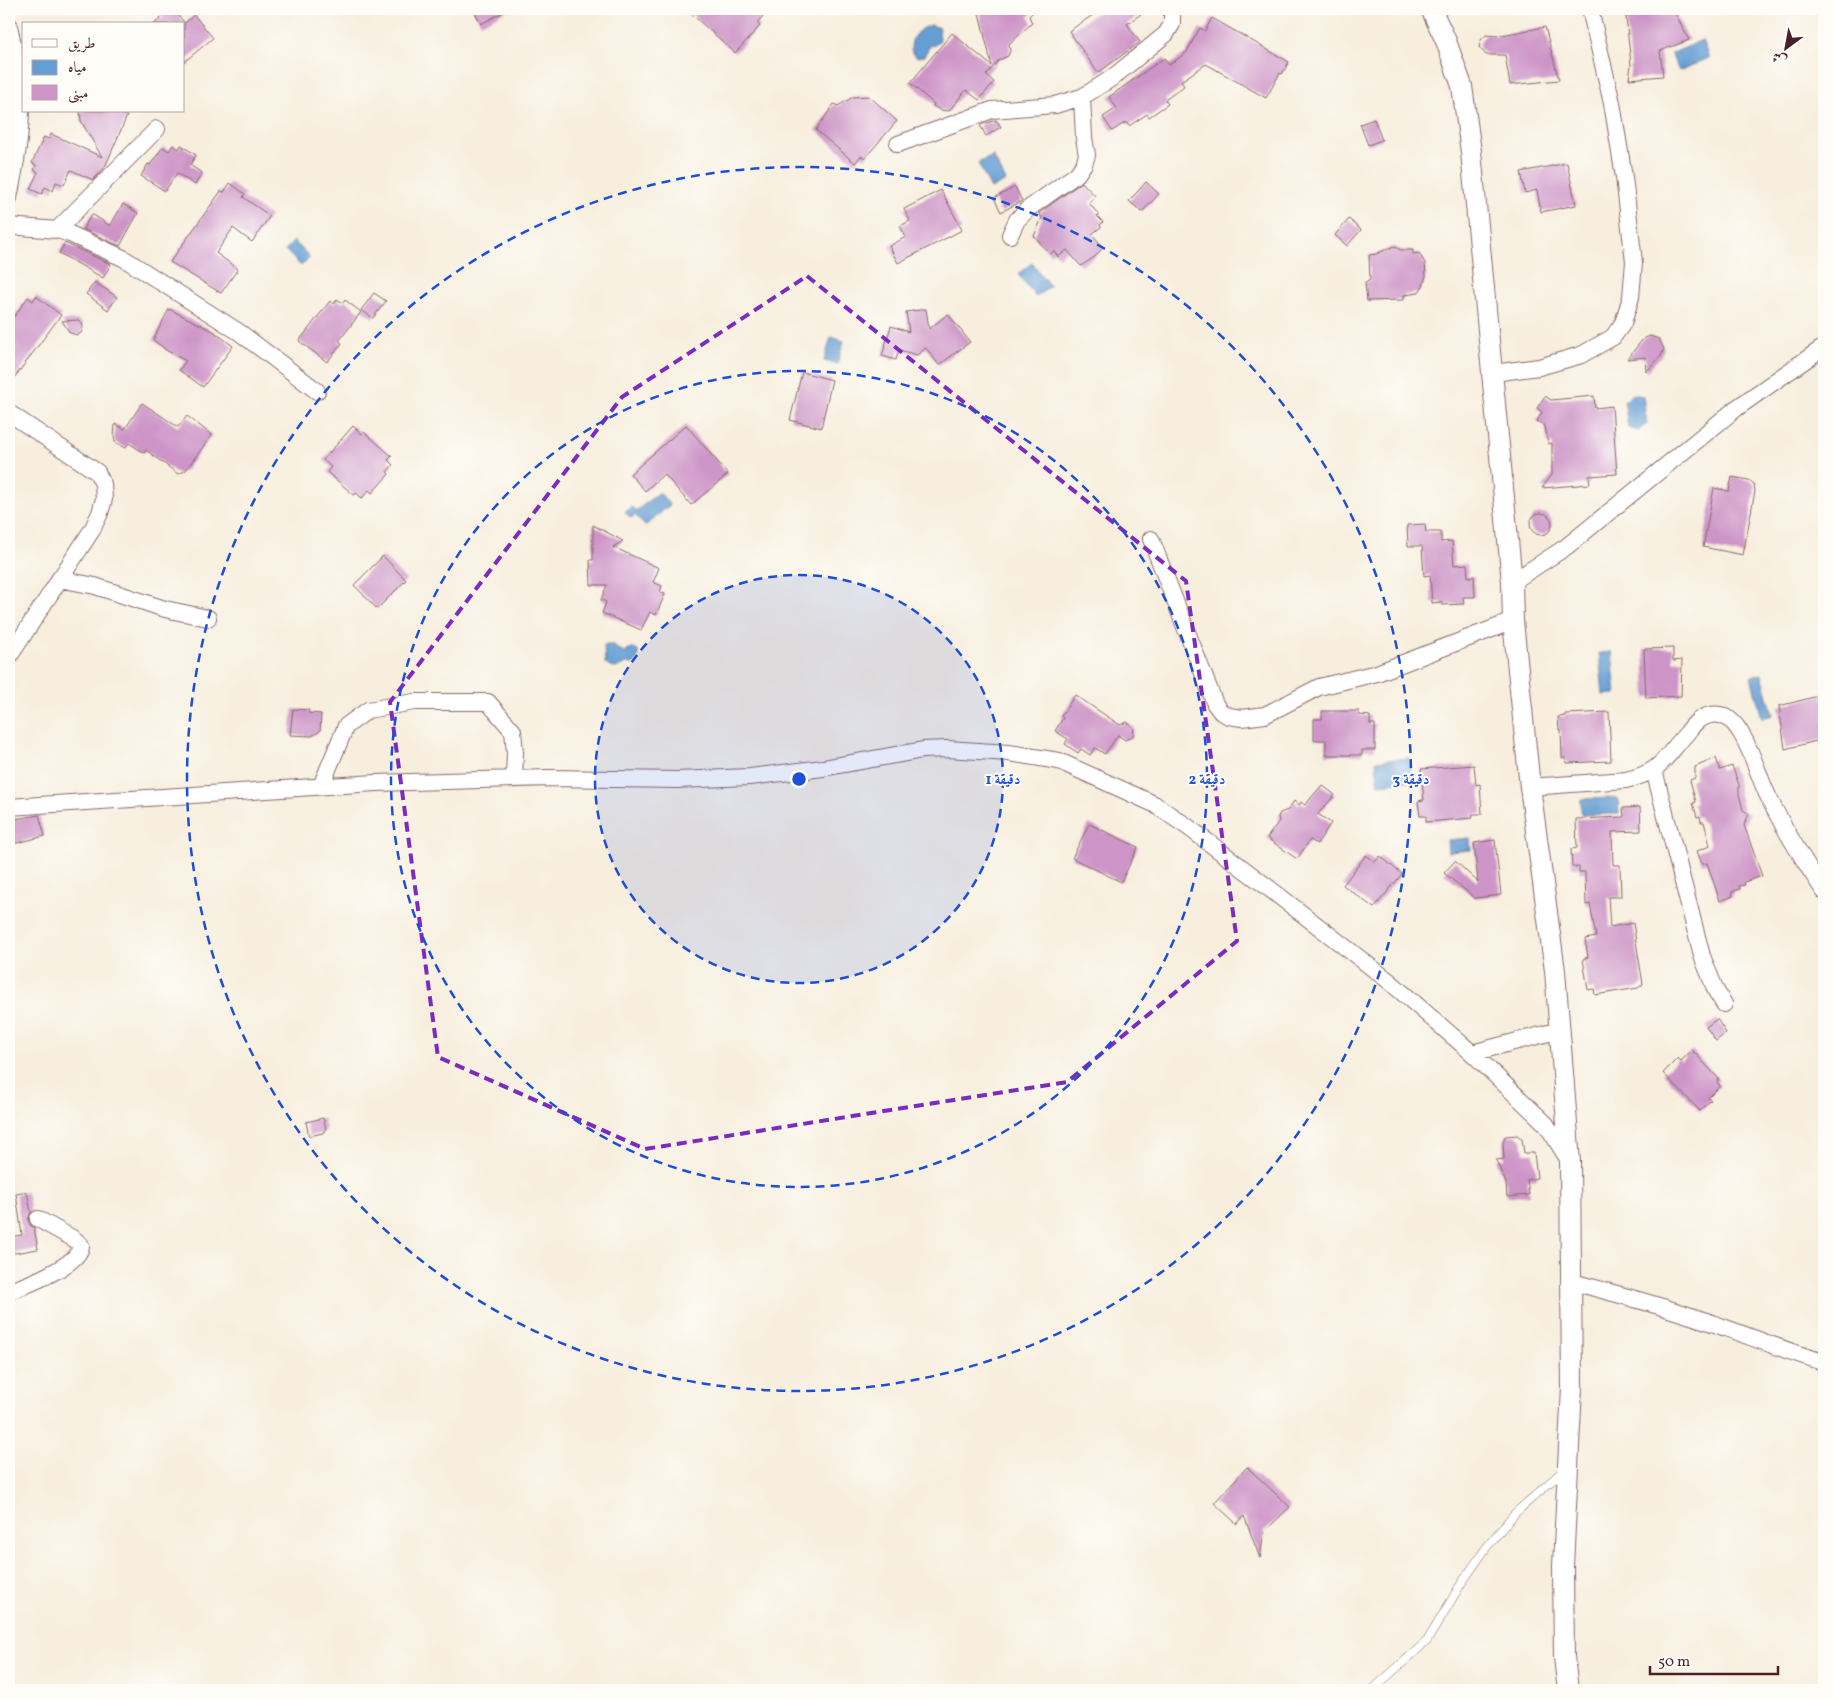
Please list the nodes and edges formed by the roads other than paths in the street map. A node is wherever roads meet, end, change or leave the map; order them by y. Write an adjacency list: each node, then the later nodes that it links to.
1 (1172, 9): 6 (street)
2 (1431, 9): 14 (street)
3 (1590, 9): 14 (street)
4 (9, 25): 5 (street)
5 (21, 71): 9 (street)
6 (1082, 97): 8 (street); 12 (street)
7 (157, 129): 11 (street)
8 (898, 144)
9 (9, 198)
10 (9, 226): 11 (street)
11 (57, 230): 15 (street)
12 (1010, 236)
13 (1824, 347): 19 (street)
14 (1493, 373): 19 (street)
15 (318, 390)
16 (9, 413): 18 (street)
17 (1151, 539): 21 (street)
18 (59, 580): 20 (street); 22 (street)
19 (1512, 582): 21 (street)
20 (208, 618)
21 (1513, 621): 26 (street)
22 (9, 657)
23 (1654, 770): 26 (street); 28 (street); 29 (street)
24 (514, 779): 25 (street); 25 (street); 31 (street)
25 (321, 786): 27 (street)
26 (1530, 787): 30 (street)
27 (9, 807)
28 (1824, 891)
29 (1724, 1004)
30 (1560, 1030): 31 (street); 32 (street)
31 (1472, 1053): 32 (street)
32 (1570, 1162): 34 (street)
33 (38, 1219): 35 (street)
34 (1572, 1282): 36 (street); 37 (street)
35 (9, 1292)
36 (1824, 1362)
37 (1569, 1466): 38 (lane); 39 (street)
38 (1372, 1690)
39 (1568, 1690)

